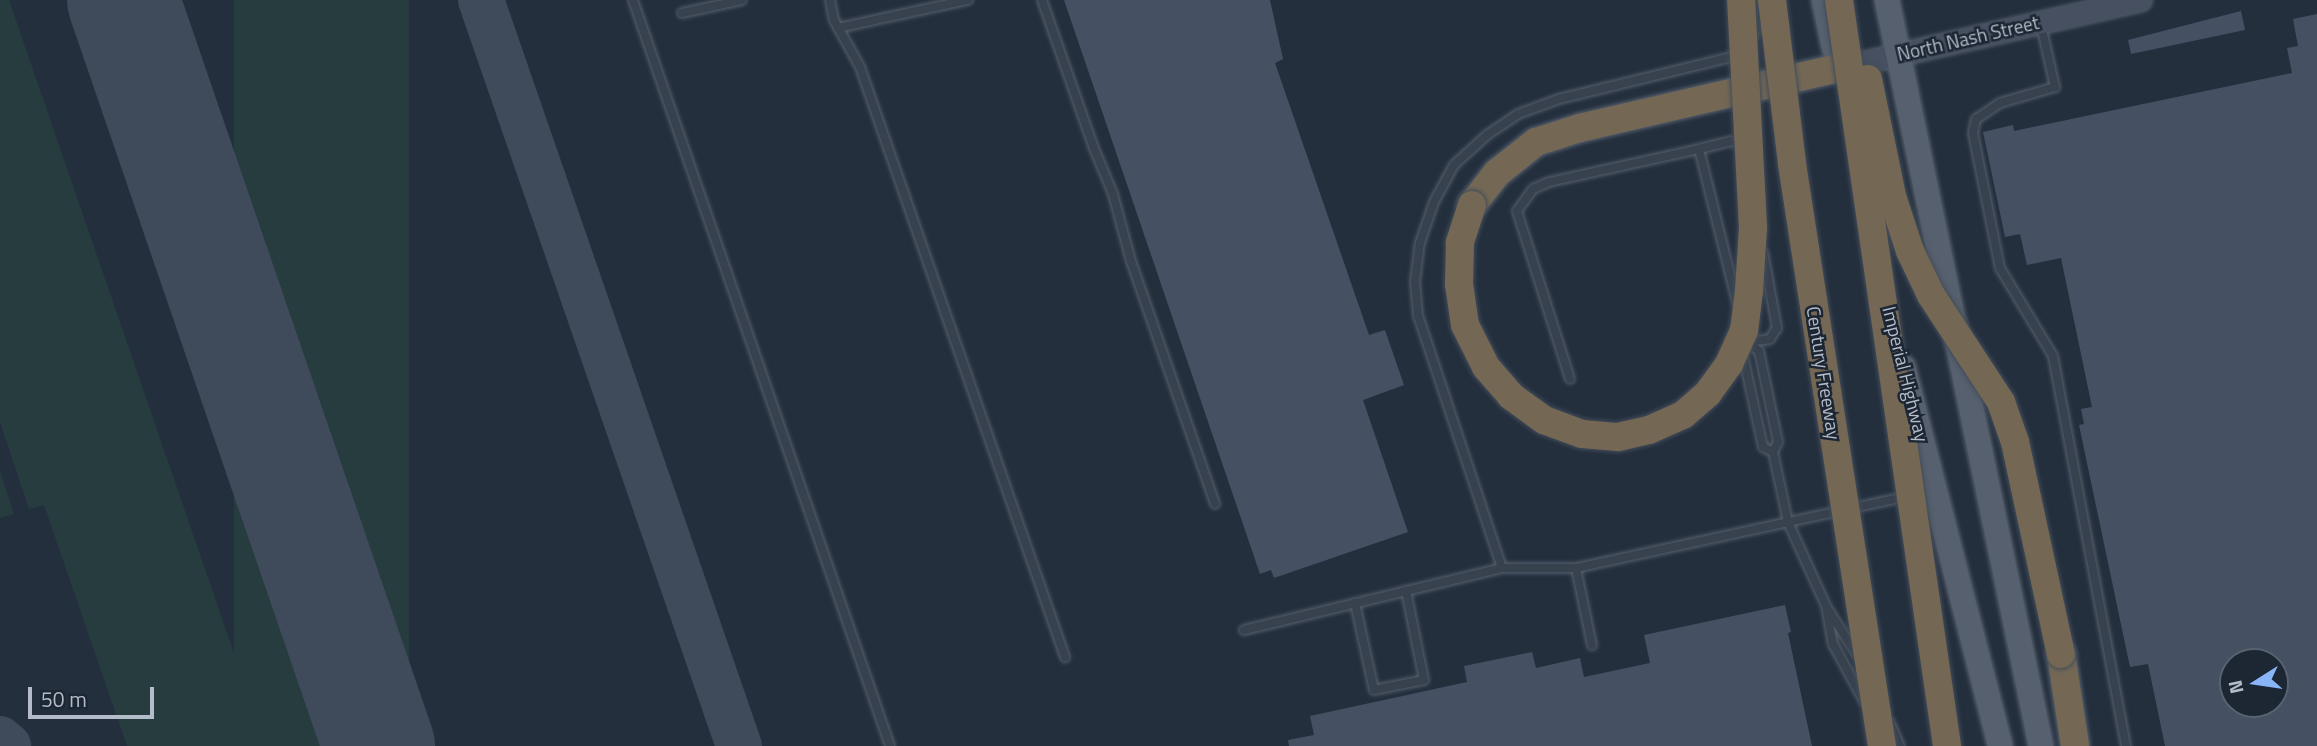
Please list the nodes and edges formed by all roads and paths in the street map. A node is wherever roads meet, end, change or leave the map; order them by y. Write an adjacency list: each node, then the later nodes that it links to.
1 (633, 0): 35 (lane)
2 (743, 0): 15 (lane)
3 (830, 0): 17 (lane)
4 (968, 0): 17 (lane)
5 (1042, 0): 25 (lane)
6 (1741, 0): 19 (highway, bridge)
7 (1756, 0): 27 (lane)
8 (1772, 0): 36 (highway, Century Freeway, bridge)
9 (1824, 0): 19 (main road, Imperial Highway)
10 (1839, 0): 39 (highway, bridge)
11 (1851, 0): 42 (highway, bridge)
12 (1886, 0): 18 (main road)
13 (2140, 0): 14 (street, North Nash Street)
14 (2103, 4): 16 (street, North Nash Street)
15 (682, 13)
16 (2040, 22): 18 (street, North Nash Street); 43 (lane)
17 (838, 28): 34 (lane)
18 (1897, 54): 19 (street, North Nash Street); 41 (main road)
19 (1838, 68): 24 (main road, Imperial Highway)
20 (1699, 149): 21 (lane); 21 (lane); 22 (lane)
21 (1747, 342): 23 (lane); 23 (lane)
22 (1570, 379)
23 (1773, 452): 26 (lane)
24 (1935, 491): 26 (lane); 40 (main road, Imperial Highway)
25 (1215, 503)
26 (1788, 522): 28 (lane); 31 (lane)
27 (1502, 568): 28 (lane); 29 (lane)
28 (1576, 568): 33 (lane)
29 (1406, 591): 30 (lane); 30 (lane)
30 (1355, 603): 32 (lane)
31 (1827, 608): 37 (lane); 38 (lane)
32 (1244, 630)
33 (1592, 645)
34 (1065, 657)
35 (890, 746)
36 (1882, 746)
37 (1889, 746)
38 (1900, 746)
39 (1947, 746)
40 (2000, 746)
41 (2041, 746)
42 (2075, 746)
43 (2126, 746)

